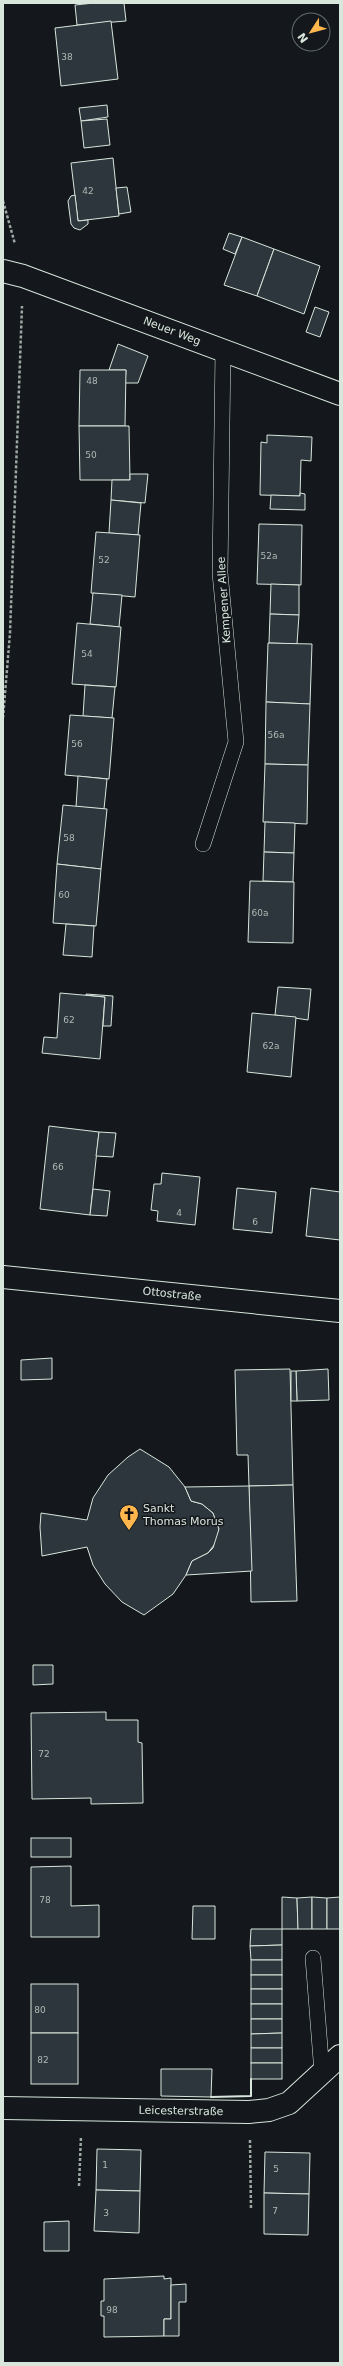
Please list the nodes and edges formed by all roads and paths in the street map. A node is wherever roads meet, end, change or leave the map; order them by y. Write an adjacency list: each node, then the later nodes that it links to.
1 (3, 201): 2 (path)
2 (13, 273): 3 (street, Neuer Weg); 5 (path)
3 (223, 350): 4 (street, Neuer Weg); 6 (lane, Kempener Allee)
4 (340, 394)
5 (3, 718)
6 (203, 844)
7 (3, 1277): 8 (street, Ottostraße)
8 (340, 1311)
9 (313, 1958): 11 (lane)
10 (340, 2056): 11 (street, Leicesterstraße)
11 (322, 2073): 14 (street, Leicesterstraße)
12 (3, 2108): 13 (street, Leicesterstraße)
13 (82, 2109): 14 (street, Leicesterstraße); 15 (path)
14 (249, 2112): 16 (path)
15 (79, 2186)
16 (251, 2210)

